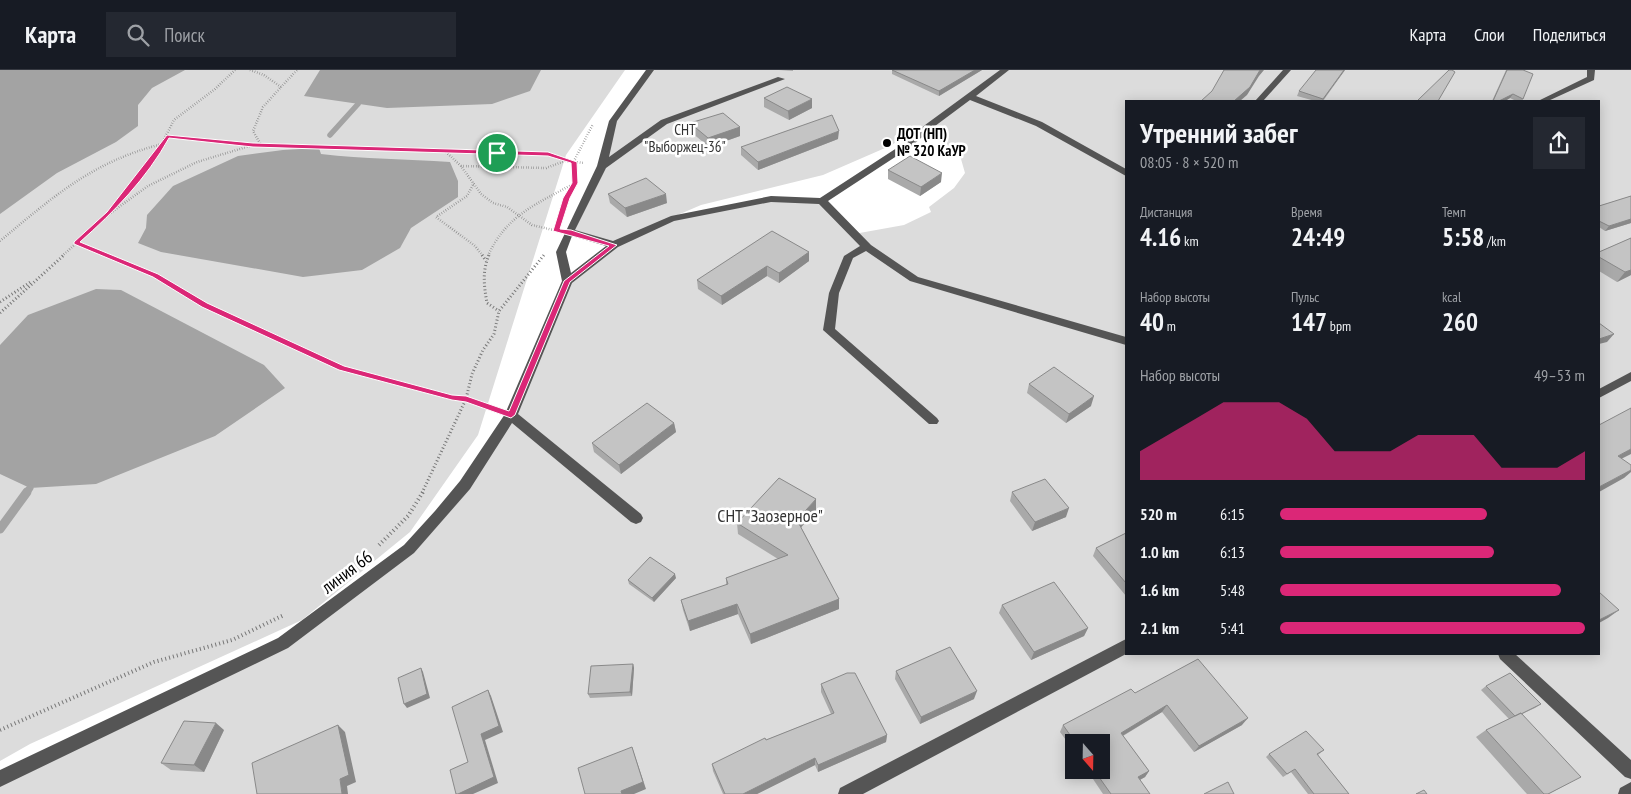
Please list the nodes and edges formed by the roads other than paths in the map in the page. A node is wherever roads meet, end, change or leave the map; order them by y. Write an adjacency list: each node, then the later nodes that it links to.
1 (650, 70): 9 (street)
2 (1005, 70): 6 (street)
3 (1287, 70): 7 (street)
4 (1591, 70): 8 (street)
5 (781, 79): 9 (street)
6 (971, 97): 10 (street); 11 (street)
7 (1260, 100)
8 (1544, 100)
9 (602, 166): 12 (street)
10 (1125, 172)
11 (822, 201): 13 (street); 14 (street)
12 (569, 232): 13 (street); 15 (street)
13 (614, 245): 15 (street)
14 (867, 247): 16 (street); 20 (street)
15 (567, 281): 19 (street, линия 66)
16 (1125, 341)
17 (1631, 376): 18 (street)
18 (1600, 393)
19 (511, 415): 21 (street); 25 (street, линия 66)
20 (933, 422)
21 (636, 518)
22 (1125, 647): 27 (street)
23 (1506, 655): 24 (street)
24 (1631, 771)
25 (0, 779)
26 (1631, 790): 28 (street)
27 (846, 794)
28 (1626, 794)

